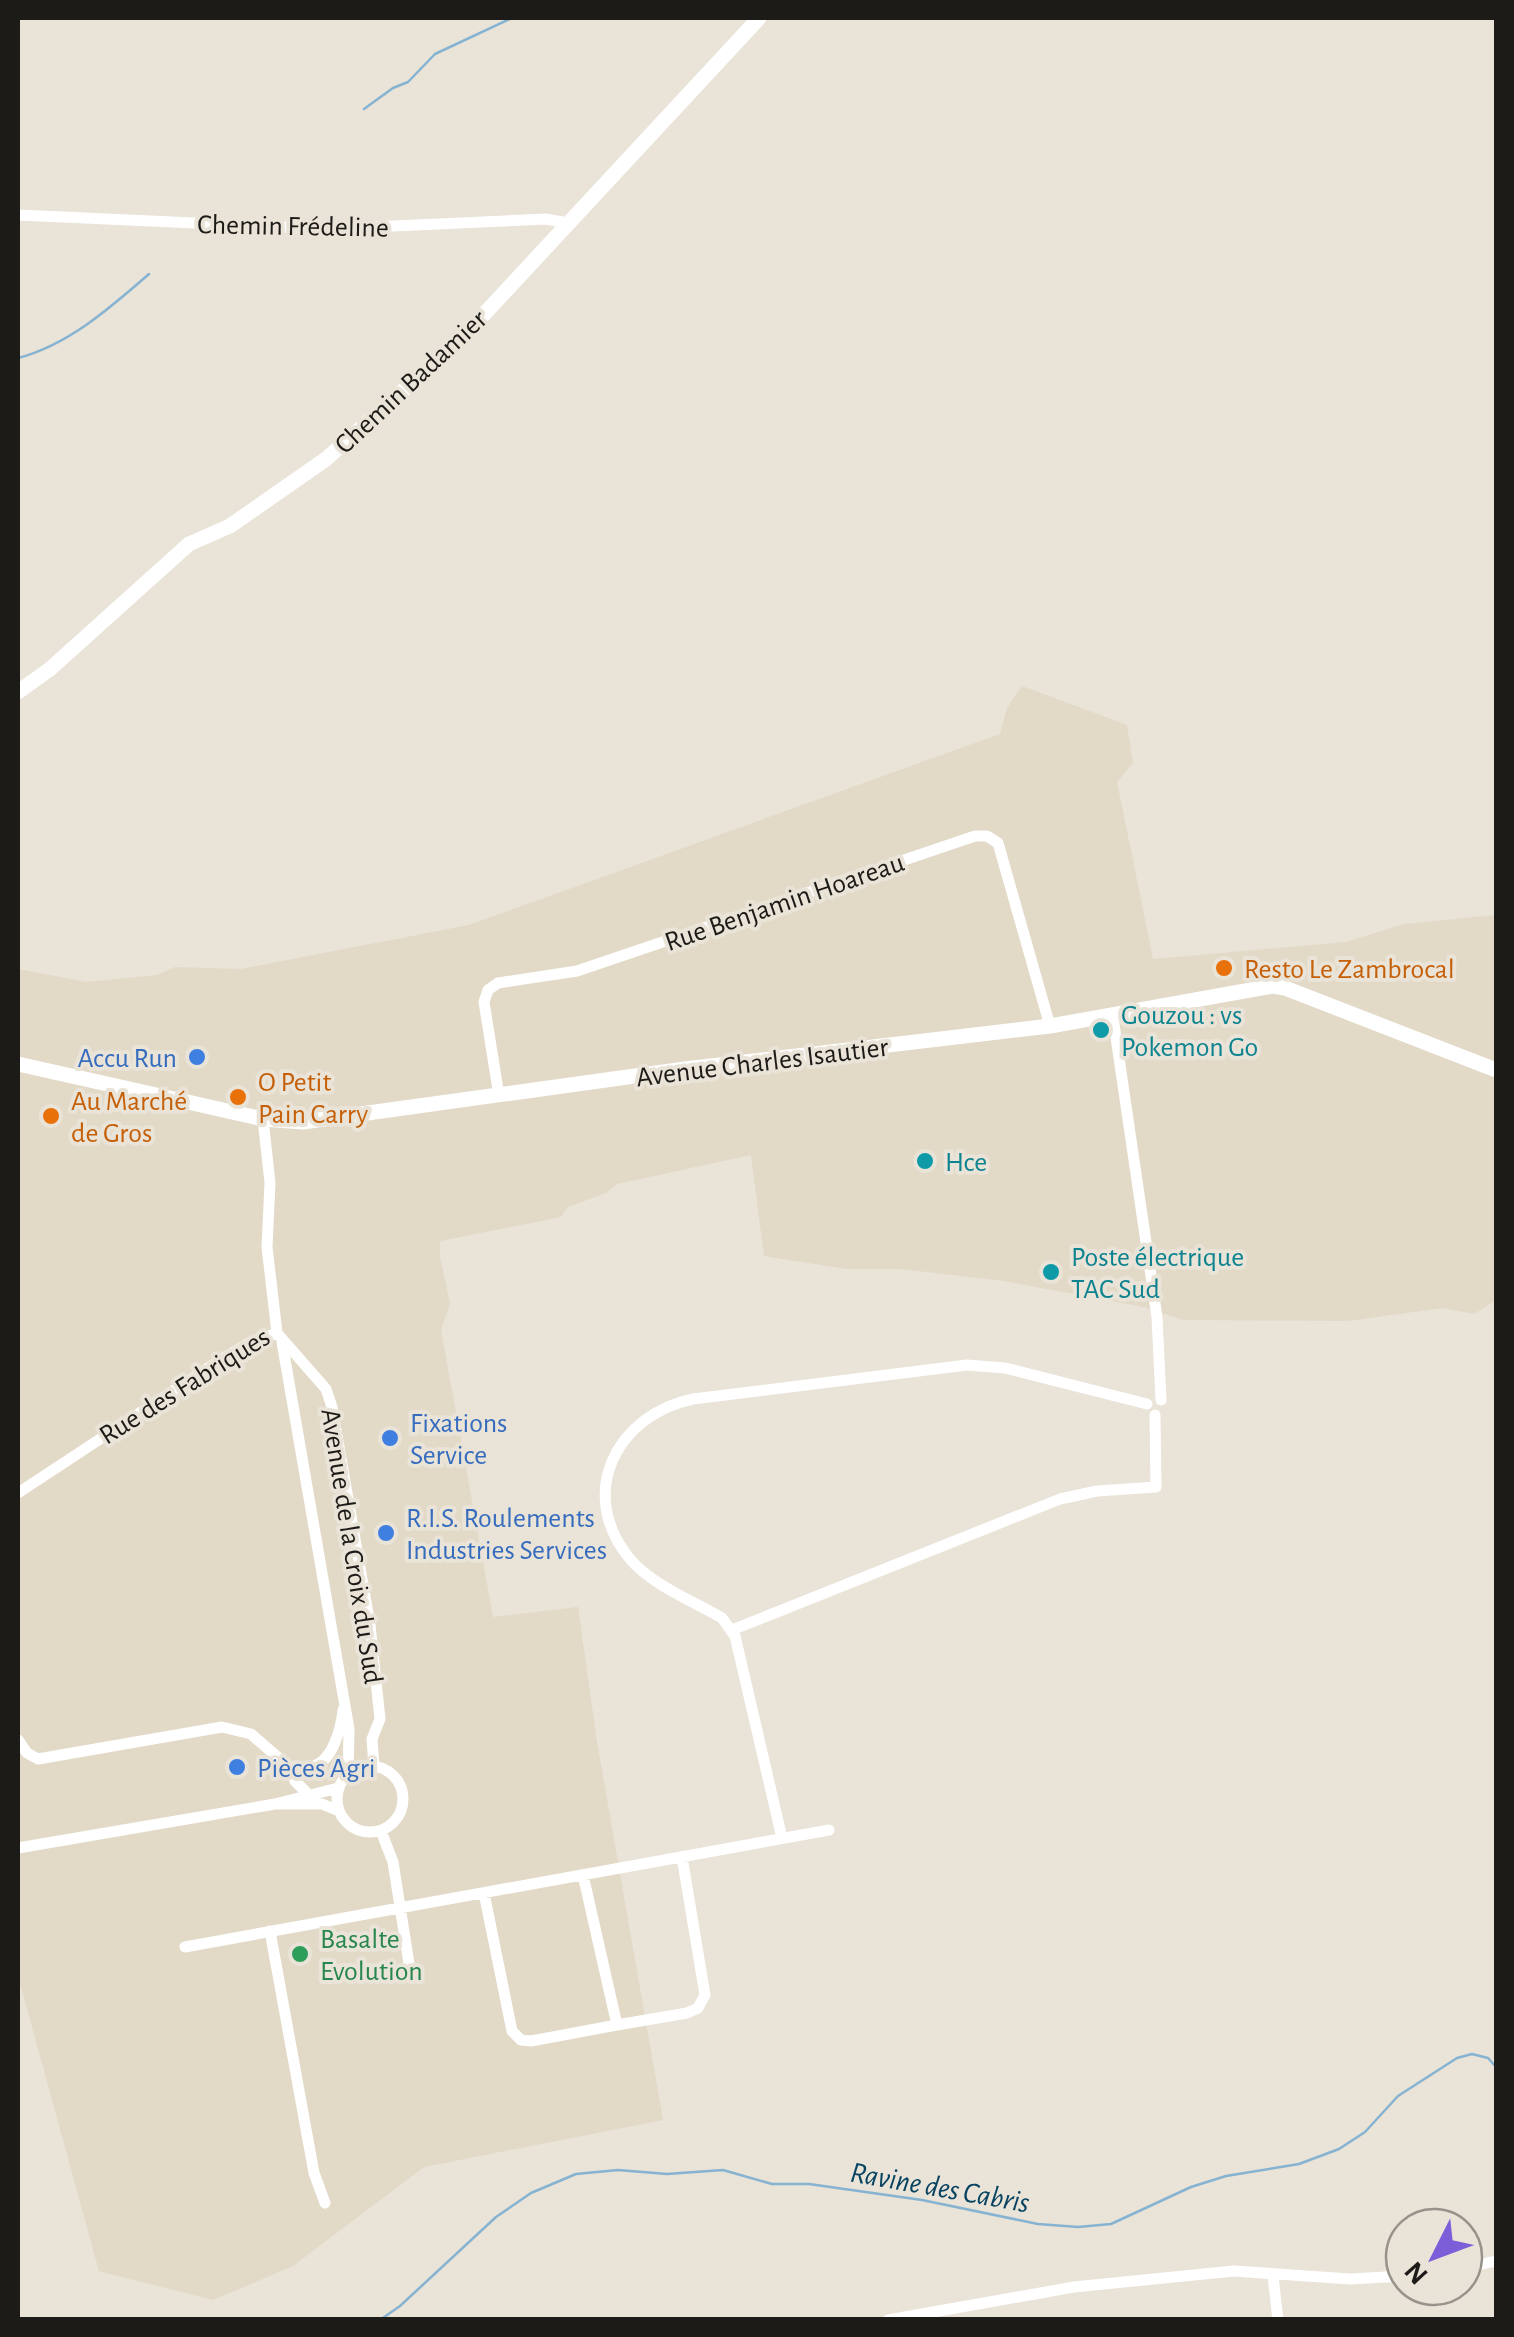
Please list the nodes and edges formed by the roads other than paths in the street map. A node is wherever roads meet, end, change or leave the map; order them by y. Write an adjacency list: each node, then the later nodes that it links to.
1 (759, 18): 3 (street, Chemin Badamier)
2 (18, 215): 3 (street, Chemin Frédeline)
3 (568, 223): 4 (street, Chemin Badamier)
4 (18, 692)
5 (1113, 1016): 6 (street, Avenue Charles Isautier); 8 (street, Avenue Charles Isautier); 12 (street)
6 (1050, 1026): 9 (street, Avenue Charles Isautier); 9 (street, Rue Benjamin Hoareau)
7 (18, 1064): 10 (street, Avenue Charles Isautier)
8 (1496, 1070)
9 (499, 1096): 10 (street, Avenue Charles Isautier)
10 (264, 1119): 11 (street, Rue des Fabriques)
11 (280, 1337): 13 (street, Rue des Fabriques); 15 (street, Avenue de la Croix du Sud); 17 (street, Avenue de la Croix du Sud)
12 (1153, 1405): 14 (street); 14 (street)
13 (18, 1493)
14 (732, 1630): 26 (street)
15 (344, 1702): 18 (street); 19 (street, Avenue de la Croix du Sud)
16 (18, 1740): 18 (street)
17 (374, 1766): 19 (street); 24 (street)
18 (289, 1767): 21 (street)
19 (348, 1774): 20 (street)
20 (338, 1788): 21 (street); 23 (street)
21 (308, 1794): 22 (street)
22 (274, 1804): 23 (street); 27 (street)
23 (339, 1811): 24 (street)
24 (381, 1830): 31 (street)
25 (830, 1830): 26 (street)
26 (782, 1838): 28 (street)
27 (18, 1848)
28 (682, 1856): 29 (street); 35 (street)
29 (583, 1874): 30 (street); 35 (street)
30 (484, 1893): 31 (street); 35 (street)
31 (402, 1906): 32 (street); 34 (street)
32 (270, 1931): 33 (street); 36 (street)
33 (185, 1947)
34 (410, 1970)
35 (617, 2026)
36 (325, 2202)
37 (1272, 2276): 38 (street); 39 (street); 40 (street)
38 (1384, 2277)
39 (888, 2320)
40 (1278, 2320)

